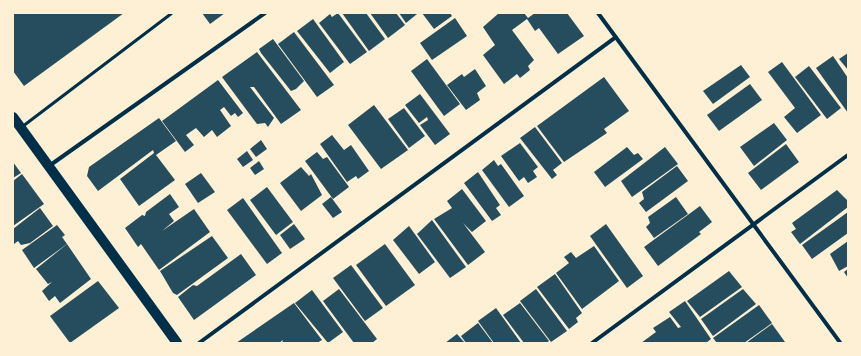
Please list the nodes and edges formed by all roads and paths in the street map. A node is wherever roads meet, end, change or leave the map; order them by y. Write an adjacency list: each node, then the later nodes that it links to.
1 (171, 13): 6 (lane)
2 (265, 13): 8 (street)
3 (598, 13): 4 (street)
4 (616, 37): 9 (street); 11 (street)
5 (13, 117): 6 (main road)
6 (20, 127): 8 (main road)
7 (848, 155): 9 (street)
8 (49, 167): 10 (main road)
9 (754, 224): 12 (street); 13 (street)
10 (177, 343)
11 (199, 343)
12 (592, 343)
13 (840, 343)

